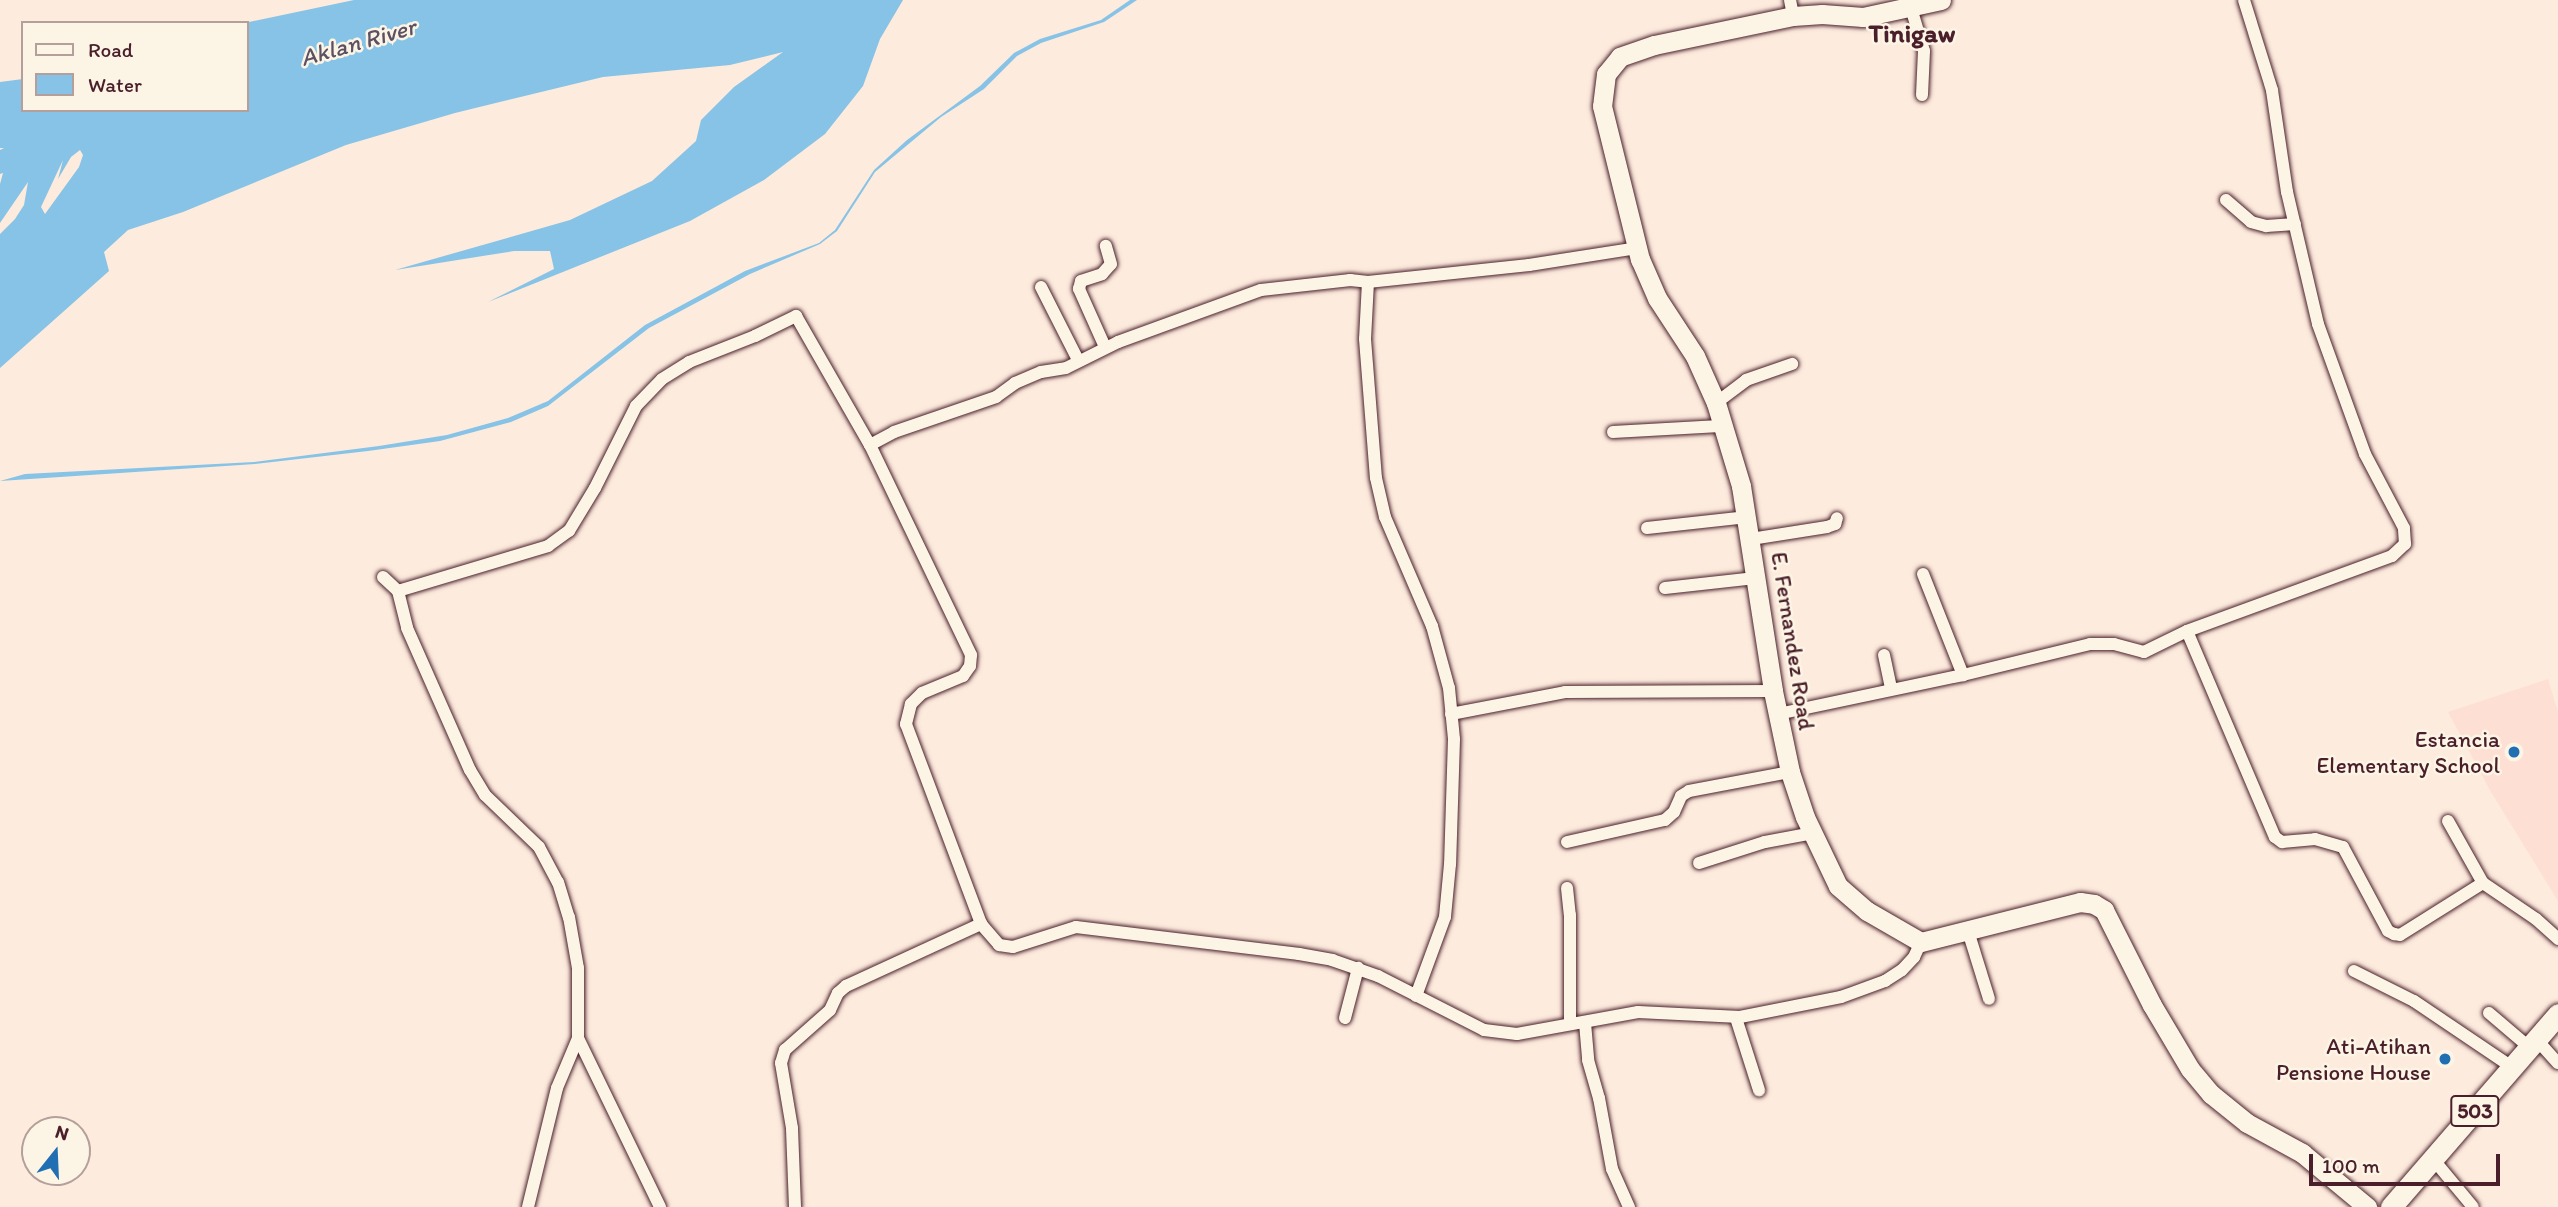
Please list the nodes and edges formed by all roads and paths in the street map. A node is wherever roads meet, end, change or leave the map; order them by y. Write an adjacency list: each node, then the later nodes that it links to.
1 (1941, 0): 4 (street, E. Fernandez Road)
2 (2244, 0): 7 (street)
3 (1792, 8): 4 (street, E. Fernandez Road); 9 (street, E. Fernandez Road)
4 (1911, 8): 5 (street)
5 (1922, 95)
6 (2226, 200): 7 (street)
7 (2295, 224): 28 (street)
8 (1106, 246): 12 (street)
9 (1637, 248): 10 (street); 15 (street, E. Fernandez Road)
10 (1368, 282): 12 (street); 34 (street)
11 (1041, 287): 13 (street)
12 (1105, 347): 13 (street)
13 (1078, 360): 18 (street)
14 (1791, 364): 15 (street)
15 (1716, 404): 16 (street, E. Fernandez Road)
16 (1720, 426): 17 (street); 19 (street, E. Fernandez Road)
17 (1613, 432)
18 (870, 445): 27 (street); 42 (street)
19 (1747, 517): 21 (street); 22 (street, E. Fernandez Road)
20 (1837, 518): 22 (street)
21 (1647, 528)
22 (1751, 539): 25 (street, E. Fernandez Road)
23 (1923, 574): 30 (street)
24 (383, 576): 27 (street)
25 (1755, 578): 26 (street); 32 (street, E. Fernandez Road)
26 (1665, 588)
27 (398, 591): 56 (street)
28 (2188, 631): 30 (street); 40 (street)
29 (1884, 655): 31 (street)
30 (1963, 675): 31 (street)
31 (1891, 689): 33 (street)
32 (1773, 691): 33 (street, E. Fernandez Road); 34 (street)
33 (1778, 713): 35 (street, E. Fernandez Road)
34 (1451, 714): 48 (street)
35 (1790, 772): 37 (street, E. Fernandez Road); 38 (street)
36 (2448, 821): 40 (street)
37 (1813, 834): 39 (street); 45 (street, E. Fernandez Road)
38 (1567, 842)
39 (1699, 863)
40 (2483, 883): 44 (street)
41 (1567, 888): 55 (street)
42 (981, 924): 46 (street); 64 (street)
43 (1968, 931): 45 (street); 49 (street); 66 (street)
44 (2558, 939)
45 (1921, 942): 53 (street)
46 (1358, 968): 48 (street); 52 (street)
47 (2354, 971): 59 (street)
48 (1416, 996): 55 (street)
49 (1989, 999)
50 (2489, 1013): 57 (street)
51 (2558, 1014): 57 (main road, 503)
52 (1345, 1018)
53 (1736, 1018): 54 (street); 60 (street)
54 (1585, 1023): 55 (street); 65 (street)
55 (1570, 1024)
56 (578, 1038): 62 (street); 63 (street)
57 (2533, 1044): 58 (street); 59 (main road, 503)
58 (2558, 1063)
59 (2512, 1067): 61 (main road, 503)
60 (1759, 1090)
61 (2432, 1159): 67 (main road, 503); 68 (street)
62 (528, 1207)
63 (660, 1207)
64 (795, 1207)
65 (1629, 1207)
66 (2367, 1207)
67 (2391, 1207)
68 (2473, 1207)

